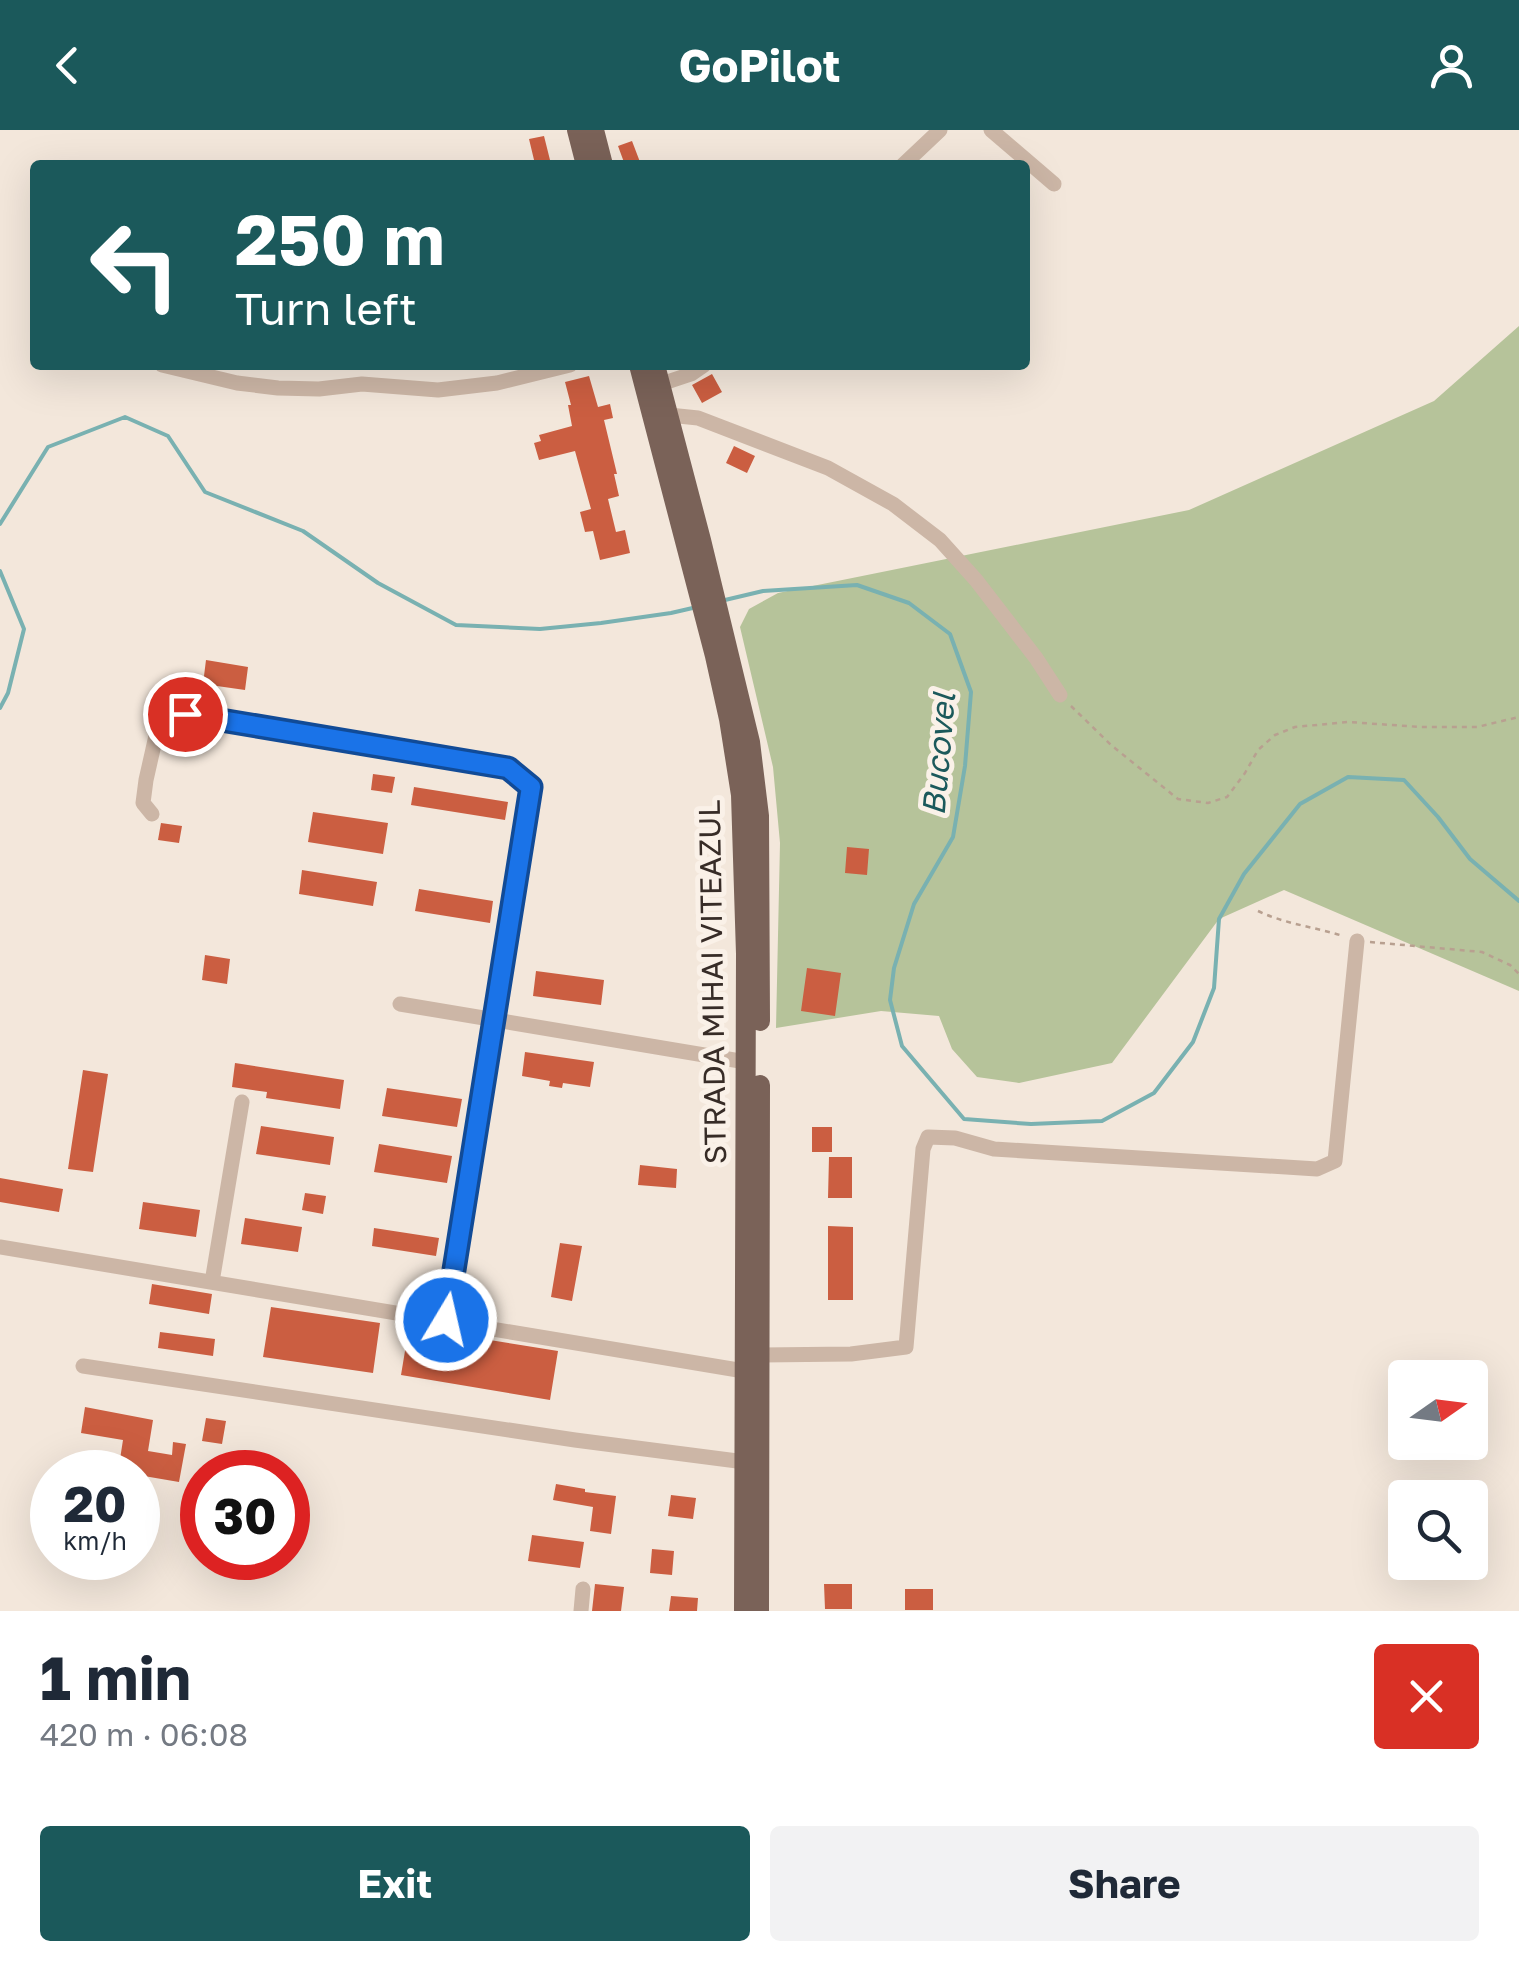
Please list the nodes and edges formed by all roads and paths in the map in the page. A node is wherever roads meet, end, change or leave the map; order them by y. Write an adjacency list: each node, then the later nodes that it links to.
1 (577, 130): 5 (main road)
2 (594, 130): 6 (main road)
3 (940, 130): 7 (street)
4 (990, 130): 8 (street)
5 (585, 160)
6 (601, 160)
7 (907, 160)
8 (1026, 160)
9 (1030, 164): 10 (street)
10 (1054, 184)
11 (174, 370): 12 (street)
12 (551, 370)
13 (642, 370): 17 (main road, STRADA MIHAI VITEAZUL)
14 (696, 370): 15 (street)
15 (658, 375): 16 (main road, STRADA MIHAI VITEAZUL)
16 (669, 415): 17 (main road, STRADA MIHAI VITEAZUL); 19 (street)
17 (694, 542): 18 (main road, STRADA MIHAI VITEAZUL)
18 (722, 653): 27 (main road, STRADA MIHAI VITEAZUL); 32 (main road, STRADA MIHAI VITEAZUL)
19 (1060, 696): 20 (path)
20 (1519, 716)
21 (152, 814): 26 (street)
22 (1258, 911): 23 (path)
23 (1356, 941): 24 (path); 32 (street)
24 (1519, 974)
25 (400, 1004): 26 (street)
26 (493, 1020): 27 (street); 31 (street)
27 (746, 1062): 32 (main road, STRADA MIHAI VITEAZUL)
28 (242, 1102): 30 (street)
29 (0, 1247): 30 (street)
30 (212, 1282): 31 (street)
31 (446, 1320): 32 (street)
32 (751, 1363): 34 (main road, STRADA MIHAI VITEAZUL); 38 (main road, STRADA MIHAI VITEAZUL)
33 (84, 1366): 34 (street)
34 (745, 1462): 37 (main road, STRADA MIHAI VITEAZUL)
35 (584, 1589): 36 (street)
36 (581, 1611)
37 (744, 1611)
38 (759, 1611)

